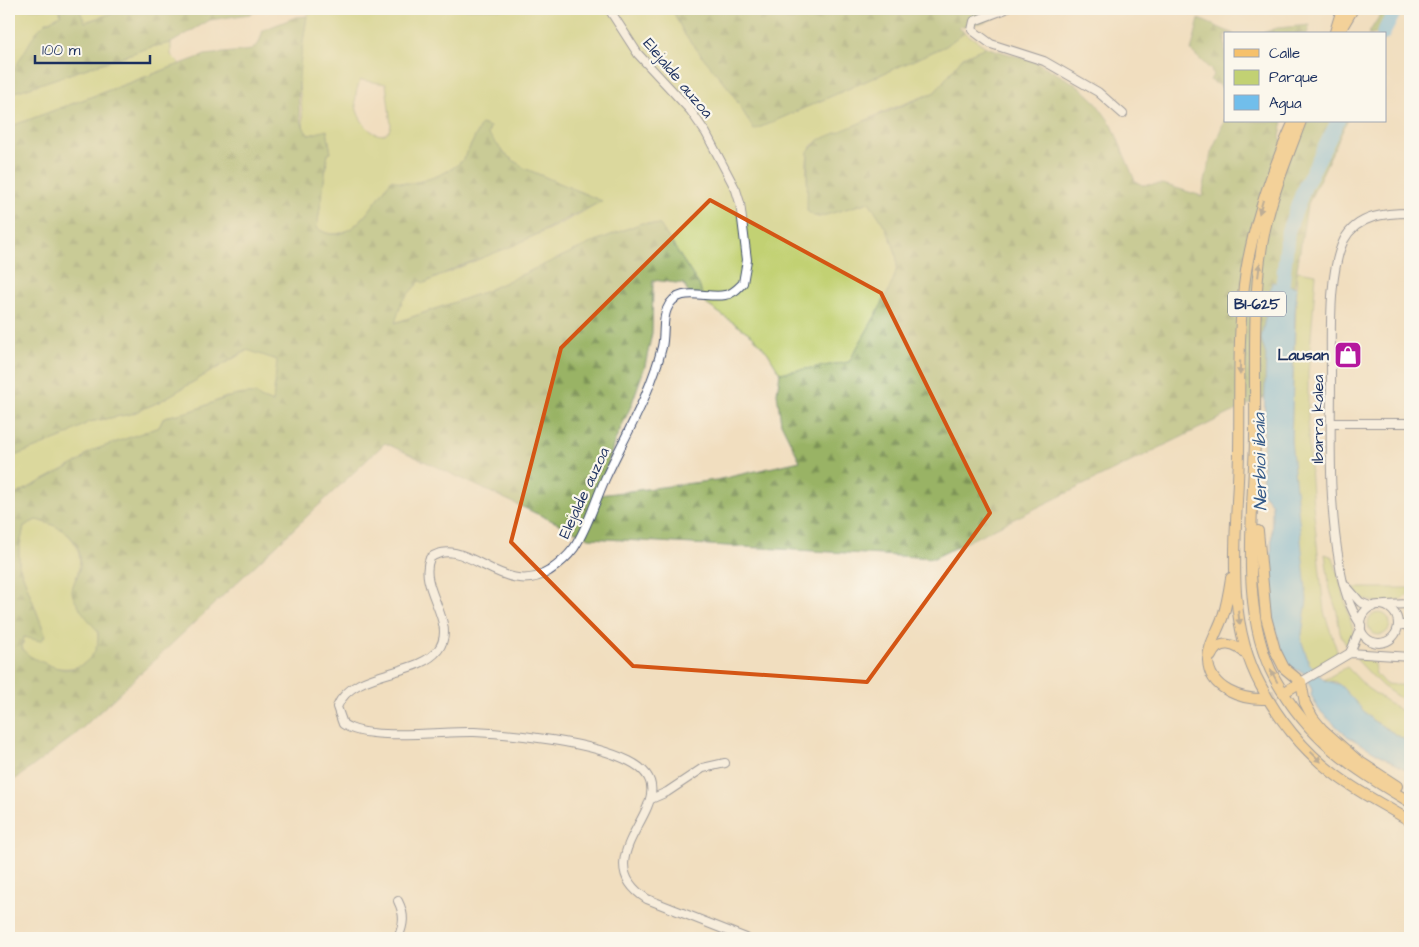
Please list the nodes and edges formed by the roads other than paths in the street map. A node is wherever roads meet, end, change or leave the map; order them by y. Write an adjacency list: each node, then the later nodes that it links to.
1 (609, 9): 34 (street, Elejalde auzoa)
2 (1006, 9): 9 (street)
3 (1342, 9): 6 (main road)
4 (1348, 9): 7 (main road)
5 (1353, 9): 8 (main road)
6 (1336, 32)
7 (1337, 32)
8 (1337, 32)
9 (1123, 114)
10 (1294, 122): 16 (main road, BI-625, one-way to 16)
11 (1301, 122): 15 (main road, BI-625, one-way to 11)
12 (1410, 213): 13 (street, Ibarra kalea)
13 (1331, 423): 14 (street); 17 (street, Ibarra kalea)
14 (1410, 423)
15 (1255, 493): 29 (main road); 35 (main road, BI-625, one-way to 15)
16 (1235, 546): 26 (main road, BI-625, one-way to 26); 28 (main road)
17 (1344, 584): 21 (street, Ibarra kalea); 23 (street, Ibarra kalea)
18 (1410, 599): 19 (street)
19 (1406, 604): 20 (street)
20 (1383, 606): 21 (street); 22 (street)
21 (1372, 607): 23 (street)
22 (1406, 625): 24 (street)
23 (1361, 626): 24 (street); 25 (street)
24 (1382, 642): 25 (street)
25 (1354, 653): 27 (street); 29 (street)
26 (1248, 655): 28 (main road); 36 (main road, BI-625, one-way to 36)
27 (1410, 657)
28 (1208, 661): 31 (main road)
29 (1301, 682): 30 (main road); 33 (main road)
30 (1288, 690)
31 (1266, 699)
32 (725, 764): 34 (street)
33 (1410, 795)
34 (651, 799): 39 (street)
35 (1410, 802)
36 (1410, 821)
37 (398, 902): 38 (street)
38 (398, 938)
39 (746, 938)

